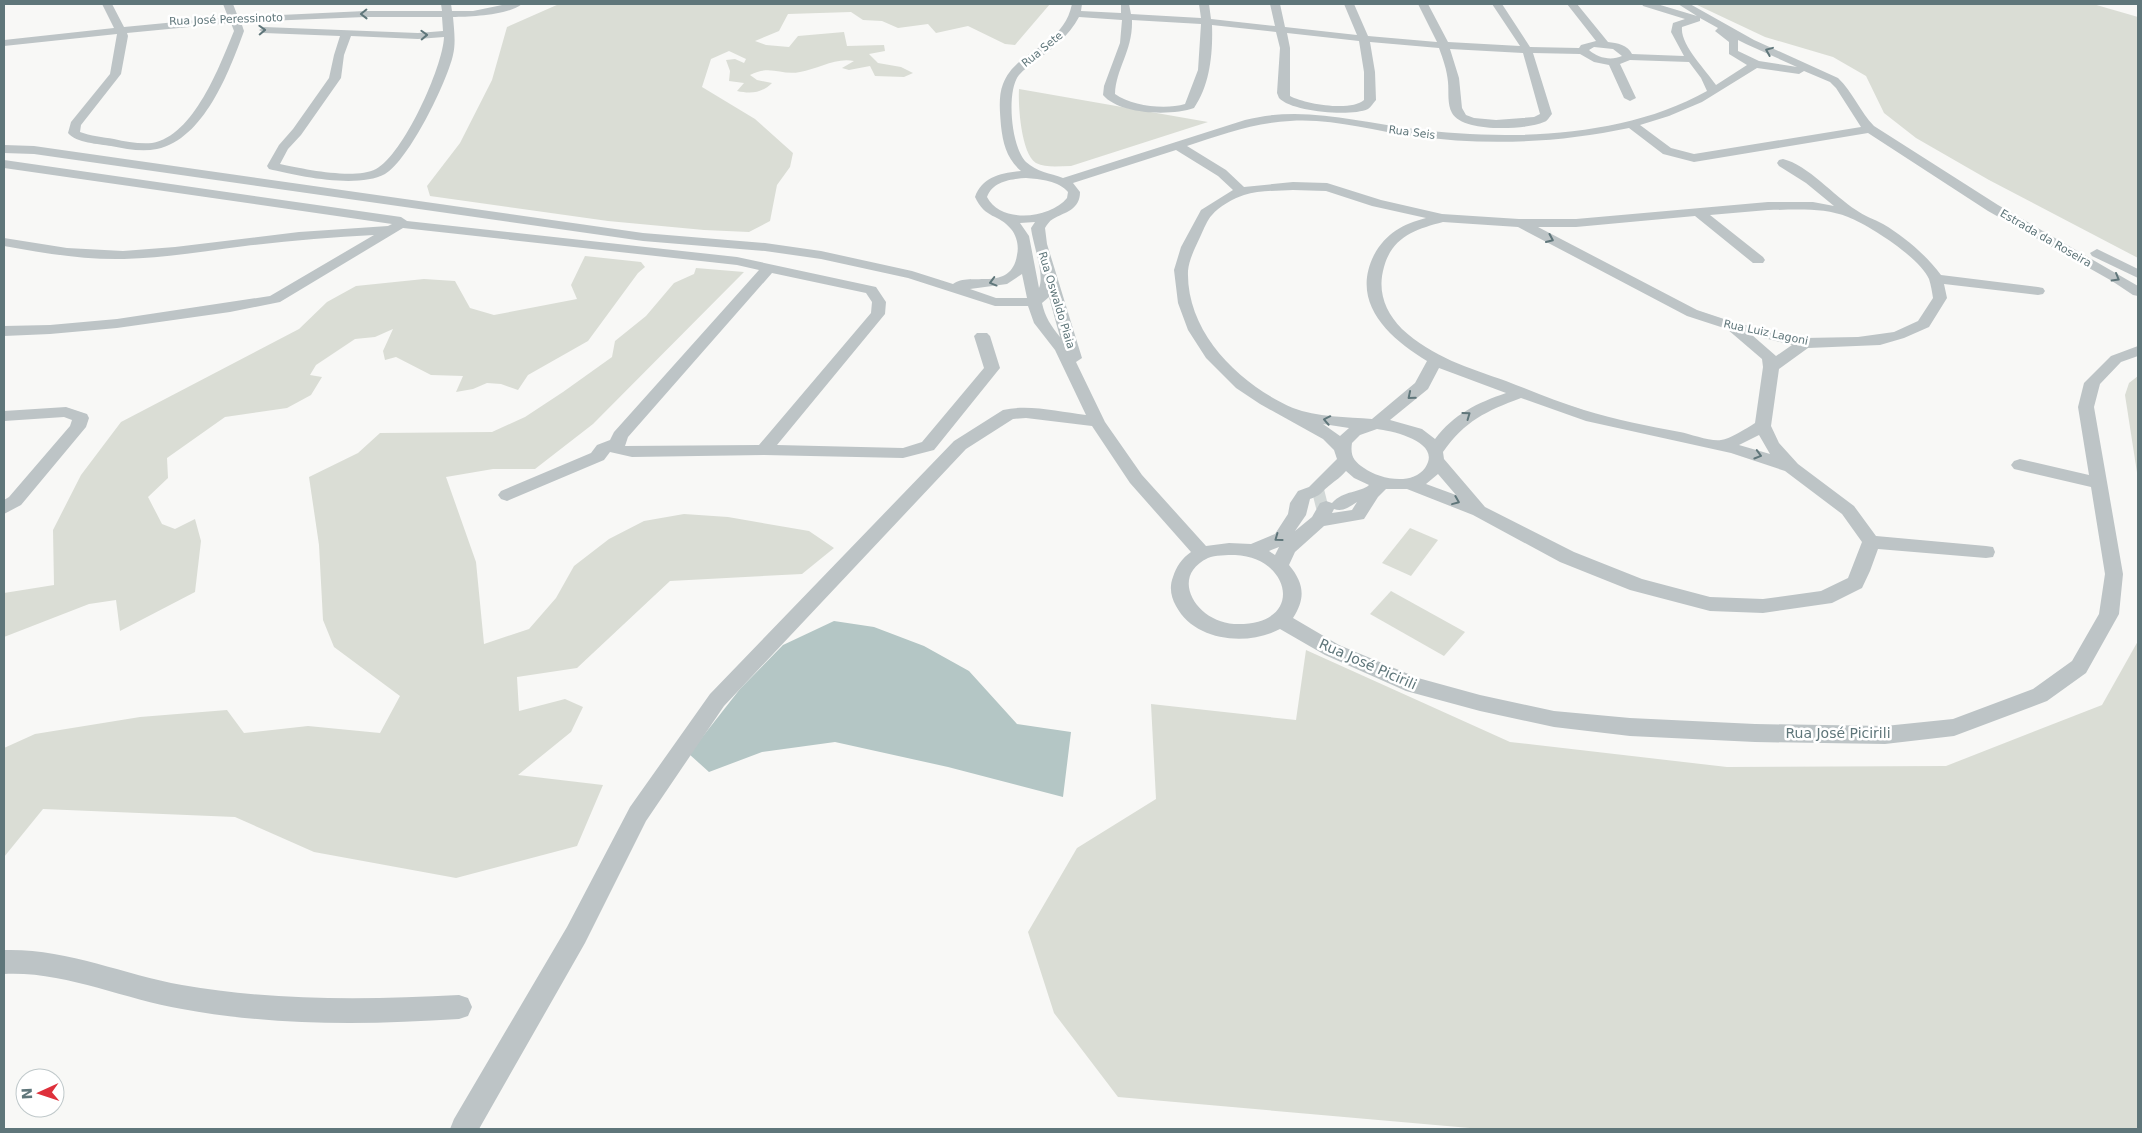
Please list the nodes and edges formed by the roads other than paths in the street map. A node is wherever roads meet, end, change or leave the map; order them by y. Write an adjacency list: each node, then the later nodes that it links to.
1 (106, 4): 25 (street)
2 (228, 4): 20 (street)
3 (517, 4): 13 (street)
4 (1125, 4): 16 (street)
5 (1204, 4): 18 (street)
6 (1275, 4): 21 (street)
7 (1349, 4): 27 (street)
8 (1423, 4): 31 (street)
9 (1497, 4): 33 (street)
10 (1572, 4): 29 (street)
11 (1646, 4): 17 (street); 22 (street)
12 (1682, 4): 17 (street, Estrada da Roseira); 19 (street, Estrada da Roseira)
13 (447, 9): 15 (street, Rua José Peressinoto, one-way to 15); 26 (street)
14 (1077, 9): 16 (street); 50 (street, Rua Sete)
15 (338, 10): 20 (street, Rua José Peressinoto)
16 (1127, 16): 18 (street); 18 (street)
17 (1694, 19): 19 (street); 22 (street); 30 (street, Estrada da Roseira)
18 (1205, 21): 21 (street)
19 (1718, 23): 28 (street, Estrada da Roseira)
20 (241, 29): 24 (street, Rua José Peressinoto, one-way to 24); 25 (street, Rua José Peressinoto); 25 (street)
21 (1282, 29): 27 (street); 27 (street)
22 (1675, 29): 36 (street)
23 (212, 32): 25 (street, Rua José Peressinoto)
24 (347, 32): 26 (street, Rua José Peressinoto, one-way to 26); 53 (street)
25 (122, 33): 32 (street, Rua José Peressinoto)
26 (448, 34): 53 (street)
27 (1365, 39): 31 (street)
28 (1750, 42): 30 (street); 37 (street, Estrada da Roseira, one-way to 28)
29 (1604, 44): 34 (street); 35 (street)
30 (1734, 44): 39 (street, Estrada da Roseira)
31 (1444, 46): 33 (street); 33 (street)
32 (4, 48)
33 (1527, 50): 34 (street)
34 (1583, 51): 38 (street)
35 (1626, 53): 36 (street); 38 (street)
36 (1689, 55): 41 (street)
37 (1788, 59): 40 (street); 43 (street, Estrada da Roseira)
38 (1613, 61): 45 (street)
39 (1755, 64): 40 (street, Estrada da Roseira); 42 (street, Rua Seis)
40 (1774, 67): 43 (street, Estrada da Roseira)
41 (1700, 70): 42 (street); 44 (street)
42 (1733, 79): 44 (street, Rua Seis)
43 (1834, 80): 47 (street, Estrada da Roseira)
44 (1713, 92): 46 (street, Rua Seis)
45 (1630, 98)
46 (1630, 123): 47 (street); 48 (street, Rua Seis)
47 (1870, 129): 57 (street, Estrada da Roseira)
48 (1178, 146): 56 (street, Rua Seis); 58 (street)
49 (4, 149): 79 (street)
50 (1013, 154): 54 (street); 55 (street)
51 (1784, 163): 62 (street)
52 (4, 164): 60 (street)
53 (383, 170)
54 (1035, 174): 55 (street); 56 (street)
55 (1001, 178): 63 (street)
56 (1064, 182): 64 (street)
57 (1954, 182): 77 (street, Estrada da Roseira); 81 (street, Estrada da Roseira, one-way to 81)
58 (1241, 191): 59 (street); 94 (street)
59 (1376, 203): 65 (street); 69 (street)
60 (329, 211): 68 (street); 70 (street)
61 (1700, 212): 62 (street); 67 (street); 74 (street)
62 (1852, 213): 78 (street)
63 (1002, 216): 64 (street); 72 (street, Rua Oswaldo Piaia)
64 (1046, 217): 76 (street, Rua Oswaldo Piaia)
65 (1442, 218): 66 (street); 69 (street)
66 (1519, 223): 67 (street); 73 (street, Rua Luiz Lagoni, one-way to 73)
67 (1576, 223): 73 (street)
68 (398, 227): 70 (street); 75 (street); 86 (street)
69 (1390, 227): 90 (street)
70 (307, 235): 71 (street)
71 (4, 242)
72 (1025, 251): 79 (street, one-way to 79); 82 (street, Rua Oswaldo Piaia)
73 (1582, 254): 85 (street, Rua Luiz Lagoni)
74 (1758, 260)
75 (769, 268): 100 (street); 101 (street)
76 (1049, 273): 82 (street); 92 (street, Rua Oswaldo Piaia)
77 (2138, 274)
78 (1936, 279): 80 (street); 88 (street, Rua Luiz Lagoni)
79 (940, 285): 83 (street)
80 (2038, 291)
81 (2138, 292)
82 (1035, 301): 83 (street); 84 (street, Rua Oswaldo Piaia)
83 (995, 302): 84 (street)
84 (1041, 323): 92 (street, Rua Oswaldo Piaia)
85 (1732, 326): 88 (street, Rua Luiz Lagoni); 91 (street)
86 (4, 331)
87 (982, 336): 101 (street)
88 (1804, 343): 91 (street)
89 (2138, 351): 106 (street, Rua José Picirili)
90 (1435, 360): 93 (street); 97 (street, one-way to 97)
91 (1771, 367): 98 (street)
92 (1080, 386): 96 (street, Rua Oswaldo Piaia)
93 (1521, 393): 99 (street); 102 (street, one-way to 93)
94 (1291, 413): 97 (street, one-way to 94); 103 (street)
95 (4, 416): 111 (street)
96 (1097, 422): 117 (street, Rua Oswaldo Piaia); 122 (street)
97 (1376, 424): 102 (street); 103 (street)
98 (1763, 426): 99 (street); 105 (street)
99 (1723, 446): 105 (street, one-way to 105)
100 (619, 448): 101 (street); 109 (street)
101 (764, 450)
102 (1436, 456): 107 (street); 112 (street)
103 (1340, 461): 108 (street); 110 (street); 113 (street)
104 (2020, 465): 106 (street)
105 (1792, 468): 114 (street)
106 (2098, 483): 119 (street, Rua José Picirili)
107 (1410, 484): 108 (street); 112 (street, one-way to 112)
108 (1377, 488): 110 (street); 110 (street)
109 (508, 495)
110 (1325, 506): 113 (street); 118 (street)
111 (4, 508)
112 (1479, 511): 114 (street)
113 (1297, 515): 115 (street, one-way to 115)
114 (1870, 542): 116 (street)
115 (1253, 551): 117 (street); 118 (street)
116 (1986, 552)
117 (1202, 553): 119 (street)
118 (1279, 566): 119 (street)
119 (1280, 620)
120 (4, 962): 121 (street)
121 (459, 1007)
122 (464, 1129)

